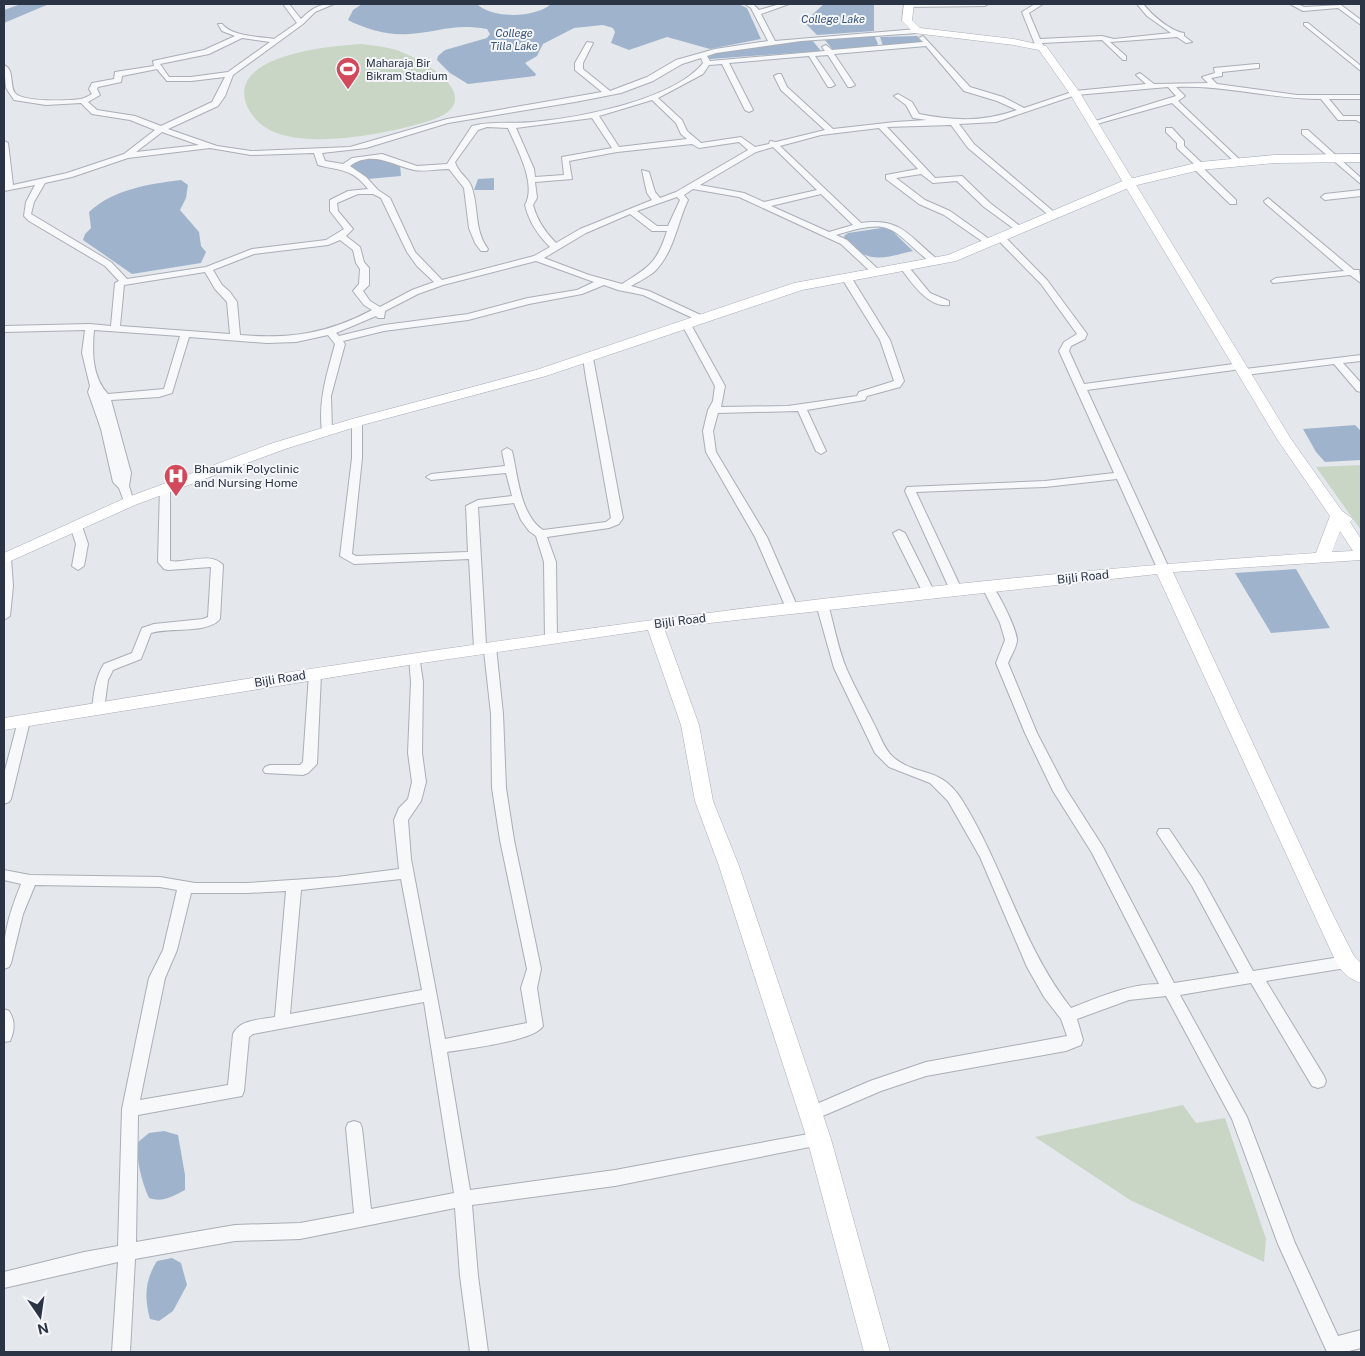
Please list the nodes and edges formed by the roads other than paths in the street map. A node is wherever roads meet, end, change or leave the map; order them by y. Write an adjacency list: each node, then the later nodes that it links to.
1 (286, 4): 15 (street)
2 (331, 4): 15 (street)
3 (748, 4): 14 (street)
4 (786, 4): 14 (street)
5 (985, 4): 10 (street)
6 (1019, 4): 13 (street)
7 (1040, 4): 13 (street)
8 (1140, 4): 20 (street)
9 (1293, 4): 11 (street)
10 (909, 5): 19 (street)
11 (1301, 9): 12 (street); 16 (street)
12 (1287, 10)
13 (1025, 12): 30 (street)
14 (757, 13): 26 (street)
15 (301, 23): 24 (street)
16 (1361, 23)
17 (1306, 24): 40 (street)
18 (220, 25): 21 (street)
19 (918, 32): 25 (street); 29 (street); 30 (street)
20 (1180, 34): 23 (street); 27 (street)
21 (241, 36): 24 (street); 39 (street)
22 (819, 37): 25 (street); 26 (street); 31 (street)
23 (1108, 40): 30 (street); 34 (street)
24 (275, 41): 41 (street)
25 (880, 41): 29 (street); 31 (street)
26 (772, 42): 33 (street)
27 (1188, 42)
28 (589, 43): 49 (street)
29 (927, 44): 58 (street)
30 (1040, 44): 50 (street)
31 (830, 52): 32 (street); 45 (street)
32 (810, 53): 35 (street); 44 (street)
33 (703, 54): 36 (street); 49 (street)
34 (1123, 58)
35 (724, 61): 36 (street); 57 (street)
36 (706, 63): 52 (street)
37 (1256, 66): 48 (street)
38 (4, 67): 56 (street)
39 (158, 67): 41 (street); 56 (street)
40 (1361, 69)
41 (230, 74): 65 (street)
42 (1140, 75): 47 (street)
43 (778, 76): 67 (street)
44 (831, 85)
45 (851, 85)
46 (1170, 85): 47 (street); 48 (street); 55 (street)
47 (1152, 86): 50 (street)
48 (1216, 86): 54 (street)
49 (608, 93): 75 (street)
50 (1075, 93): 58 (street); 62 (street)
51 (898, 96): 61 (street)
52 (653, 97): 59 (street); 69 (street)
53 (1361, 97): 54 (street)
54 (1324, 98): 60 (street)
55 (1174, 100): 62 (street); 79 (street)
56 (83, 101): 65 (street)
57 (749, 110)
58 (1025, 111): 61 (street)
59 (594, 115): 63 (street); 73 (street)
60 (1361, 121)
61 (954, 123): 64 (street); 101 (street)
62 (1093, 123): 88 (street)
63 (511, 126): 80 (street); 85 (street)
64 (881, 126): 67 (street); 83 (street)
65 (161, 129): 72 (street); 76 (street)
66 (1168, 130): 81 (street)
67 (832, 132): 71 (street)
68 (1305, 132): 77 (street)
69 (694, 141): 73 (street); 74 (street)
70 (4, 143): 90 (street)
71 (773, 143): 74 (street); 92 (street)
72 (210, 146): 75 (street); 76 (street)
73 (617, 150): 85 (street)
74 (753, 150): 89 (street)
75 (318, 151): 82 (street)
76 (127, 156): 86 (street)
77 (1334, 158): 78 (main road); 79 (main road); 87 (street)
78 (1361, 158)
79 (1237, 162): 81 (main road)
80 (452, 166): 82 (street); 109 (street)
81 (1198, 166): 88 (main road); 98 (street)
82 (345, 168): 91 (street)
83 (922, 171): 104 (street); 107 (street)
84 (646, 172): 96 (street)
85 (531, 180): 108 (street)
86 (40, 182): 90 (street); 119 (street)
87 (1361, 182)
88 (1129, 183): 101 (main road); 138 (street)
89 (690, 186): 94 (street); 99 (street)
90 (6, 188)
91 (374, 191): 106 (street); 121 (street)
92 (822, 191): 99 (street); 102 (street)
93 (1361, 193): 95 (street)
94 (680, 194): 96 (street); 103 (street)
95 (1325, 197)
96 (658, 201): 100 (street)
97 (1268, 201): 115 (street)
98 (1233, 202)
99 (764, 206): 105 (street)
100 (631, 211): 103 (street); 108 (street)
101 (1052, 214): 104 (main road)
102 (860, 227): 105 (street); 111 (street)
103 (672, 228): 122 (street)
104 (1020, 228): 107 (main road)
105 (828, 235): 114 (street)
106 (342, 236): 113 (street); 124 (street)
107 (995, 240): 111 (main road); 140 (street)
108 (555, 247): 110 (street)
109 (484, 249)
110 (537, 258): 120 (street); 121 (street)
111 (934, 261): 112 (main road)
112 (904, 267): 114 (main road); 123 (street)
113 (208, 269): 119 (street); 133 (street)
114 (875, 271): 116 (main road)
115 (1357, 272): 117 (street); 118 (street)
116 (846, 276): 125 (main road); 143 (street)
117 (1361, 280)
118 (1276, 281)
119 (125, 282): 128 (street)
120 (602, 282): 122 (street); 129 (street)
121 (440, 283): 124 (street)
122 (621, 288): 125 (street)
123 (946, 303)
124 (380, 311): 129 (street); 131 (street)
125 (702, 319): 126 (main road)
126 (686, 323): 135 (main road); 144 (street)
127 (90, 327): 128 (street); 130 (street); 139 (street)
128 (116, 328): 132 (street)
129 (384, 328): 134 (street)
130 (4, 329)
131 (329, 332): 133 (street); 134 (street)
132 (185, 335): 133 (street); 142 (street)
133 (235, 338)
134 (338, 339): 146 (street)
135 (588, 358): 145 (main road); 160 (street)
136 (1361, 358): 137 (street)
137 (1336, 361): 138 (street); 141 (street)
138 (1243, 369): 140 (street); 156 (street)
139 (94, 386): 142 (street); 152 (street)
140 (1080, 388): 150 (street)
141 (1361, 389)
142 (105, 397): 152 (street)
143 (801, 407): 144 (street); 148 (street)
144 (713, 410): 172 (street)
145 (357, 422): 146 (main road); 162 (street)
146 (327, 432): 153 (main road)
147 (507, 451): 149 (street)
148 (821, 451)
149 (511, 469): 151 (street); 154 (street)
150 (1119, 476): 167 (street); 169 (street)
151 (432, 477)
152 (124, 486): 155 (street)
153 (165, 487): 155 (main road); 179 (street)
154 (518, 499): 160 (street); 162 (street)
155 (129, 502): 157 (main road)
156 (1338, 515): 158 (street); 161 (street); 164 (street)
157 (76, 526): 165 (main road); 166 (street)
158 (1361, 531)
159 (899, 533): 170 (street)
160 (542, 534): 175 (street)
161 (1361, 550)
162 (474, 555): 176 (street)
163 (1361, 555): 164 (street, Bijli Road)
164 (1322, 558): 167 (street, Bijli Road)
165 (4, 559): 173 (street)
166 (78, 566)
167 (1163, 568): 168 (street, Bijli Road); 191 (street)
168 (988, 587): 169 (street, Bijli Road); 193 (street)
169 (956, 590): 170 (street, Bijli Road)
170 (929, 593): 171 (street, Bijli Road)
171 (822, 604): 172 (street, Bijli Road); 196 (street)
172 (792, 608): 174 (street, Bijli Road)
173 (4, 616)
174 (654, 624): 175 (street, Bijli Road); 202 (street)
175 (551, 640): 176 (street, Bijli Road)
176 (485, 648): 177 (street, Bijli Road); 199 (street)
177 (415, 658): 178 (street, Bijli Road); 185 (street)
178 (315, 674): 179 (street, Bijli Road); 182 (street)
179 (98, 709): 180 (street, Bijli Road)
180 (24, 721): 181 (street, Bijli Road); 183 (street)
181 (4, 724)
182 (270, 770)
183 (4, 799)
184 (1164, 833): 192 (street)
185 (406, 873): 188 (street); 194 (street)
186 (4, 875): 187 (street)
187 (30, 880): 189 (street); 190 (street)
188 (294, 885): 189 (street); 197 (street)
189 (185, 886): 201 (street)
190 (4, 963)
191 (1354, 969): 192 (street)
192 (1252, 977): 193 (street); 200 (street)
193 (1170, 990): 196 (street); 210 (street)
194 (430, 995): 197 (street); 199 (street)
195 (4, 1015): 198 (street)
196 (1068, 1016): 202 (street)
197 (282, 1022): 201 (street)
198 (4, 1036)
199 (438, 1047): 205 (street)
200 (1318, 1081)
201 (130, 1108): 207 (street)
202 (811, 1114): 204 (street)
203 (354, 1128): 206 (street)
204 (819, 1139): 205 (street); 213 (street)
205 (463, 1199): 206 (street); 212 (street)
206 (364, 1218): 207 (street)
207 (127, 1251): 208 (street); 211 (street)
208 (4, 1280)
209 (1361, 1340): 210 (street)
210 (1334, 1349)
211 (121, 1352)
212 (479, 1352)
213 (877, 1352)

